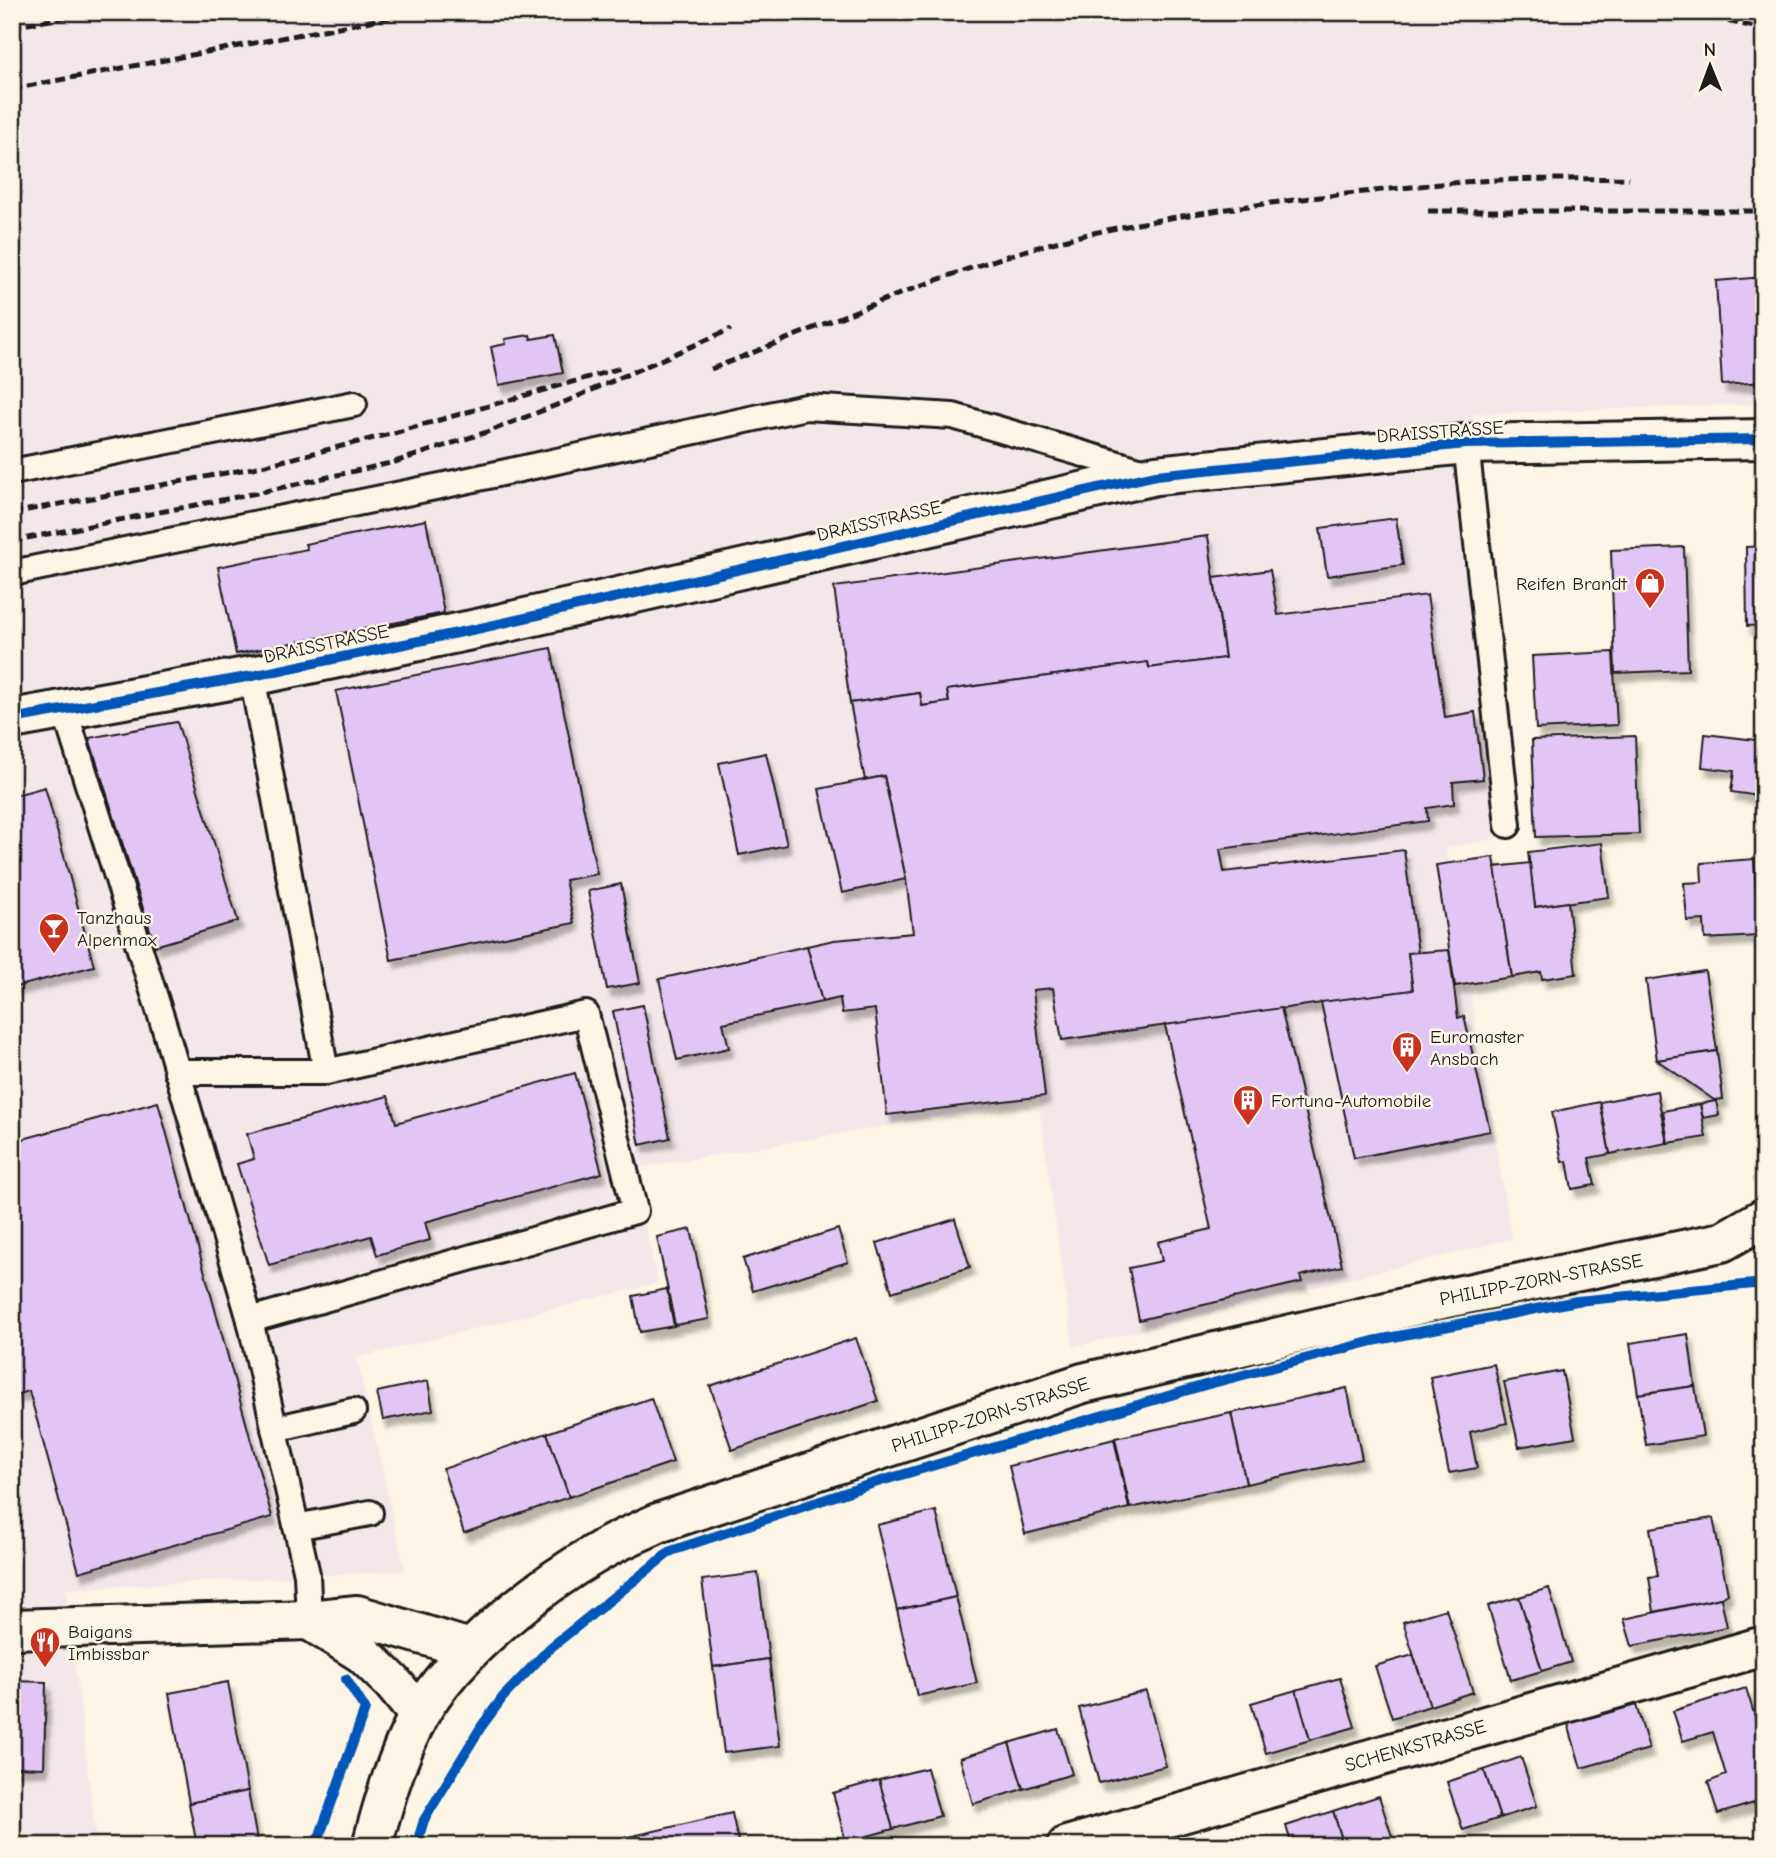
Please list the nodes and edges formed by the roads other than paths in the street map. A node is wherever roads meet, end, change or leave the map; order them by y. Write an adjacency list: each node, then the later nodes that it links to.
1 (354, 404): 4 (lane)
2 (1764, 439): 3 (street, DRAISSTRASSE)
3 (1466, 444): 5 (street, DRAISSTRASSE); 10 (lane)
4 (12, 472)
5 (1156, 475): 6 (lane, DRAISSTRASSE); 7 (street, DRAISSTRASSE)
6 (12, 573)
7 (252, 676): 8 (street, DRAISSTRASSE); 12 (lane)
8 (64, 708): 9 (street, DRAISSTRASSE); 11 (lane)
9 (12, 719)
10 (1508, 825)
11 (177, 1072): 12 (lane); 14 (lane)
12 (326, 1072): 14 (lane)
13 (1763, 1224): 22 (street, PHILIPP-ZORN-STRASSE)
14 (250, 1320): 16 (lane)
15 (353, 1411): 16 (lane)
16 (274, 1429): 18 (lane)
17 (370, 1513): 18 (lane)
18 (296, 1527): 19 (lane)
19 (309, 1620): 20 (street); 22 (street); 23 (street)
20 (12, 1629)
21 (1764, 1646): 25 (street, SCHENKSTRASSE)
22 (470, 1649): 23 (street, PHILIPP-ZORN-STRASSE)
23 (419, 1715): 24 (street, PHILIPP-ZORN-STRASSE)
24 (372, 1846)
25 (1067, 1846)

